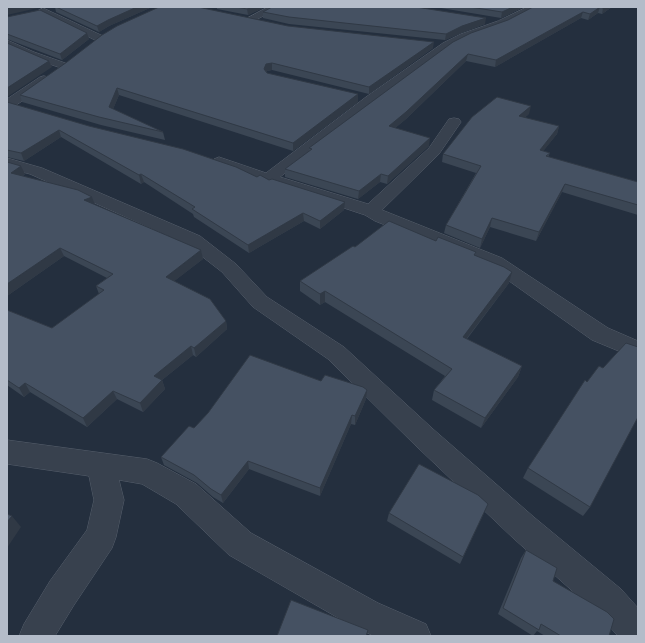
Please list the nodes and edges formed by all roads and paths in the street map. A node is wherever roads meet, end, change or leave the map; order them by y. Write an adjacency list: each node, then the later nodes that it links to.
1 (60, 7): 8 (street)
2 (275, 7): 5 (street)
3 (534, 7): 6 (street)
4 (481, 19): 6 (street)
5 (262, 23)
6 (502, 23): 11 (street)
7 (109, 32): 8 (street)
8 (99, 38): 12 (street)
9 (7, 42): 14 (street)
10 (432, 43): 11 (street)
11 (447, 45): 16 (street)
12 (87, 47)
13 (75, 57): 14 (street)
14 (64, 66): 17 (street)
15 (356, 96): 16 (street)
16 (371, 100): 22 (street)
17 (8, 105): 18 (street)
18 (31, 111)
19 (454, 122): 23 (street)
20 (204, 157): 22 (street)
21 (7, 163): 27 (street)
22 (268, 179): 23 (street)
23 (371, 211): 24 (street)
24 (638, 350)
25 (7, 452): 26 (street)
26 (101, 466): 28 (street); 29 (street)
27 (638, 633)
28 (36, 636)
29 (414, 636)

